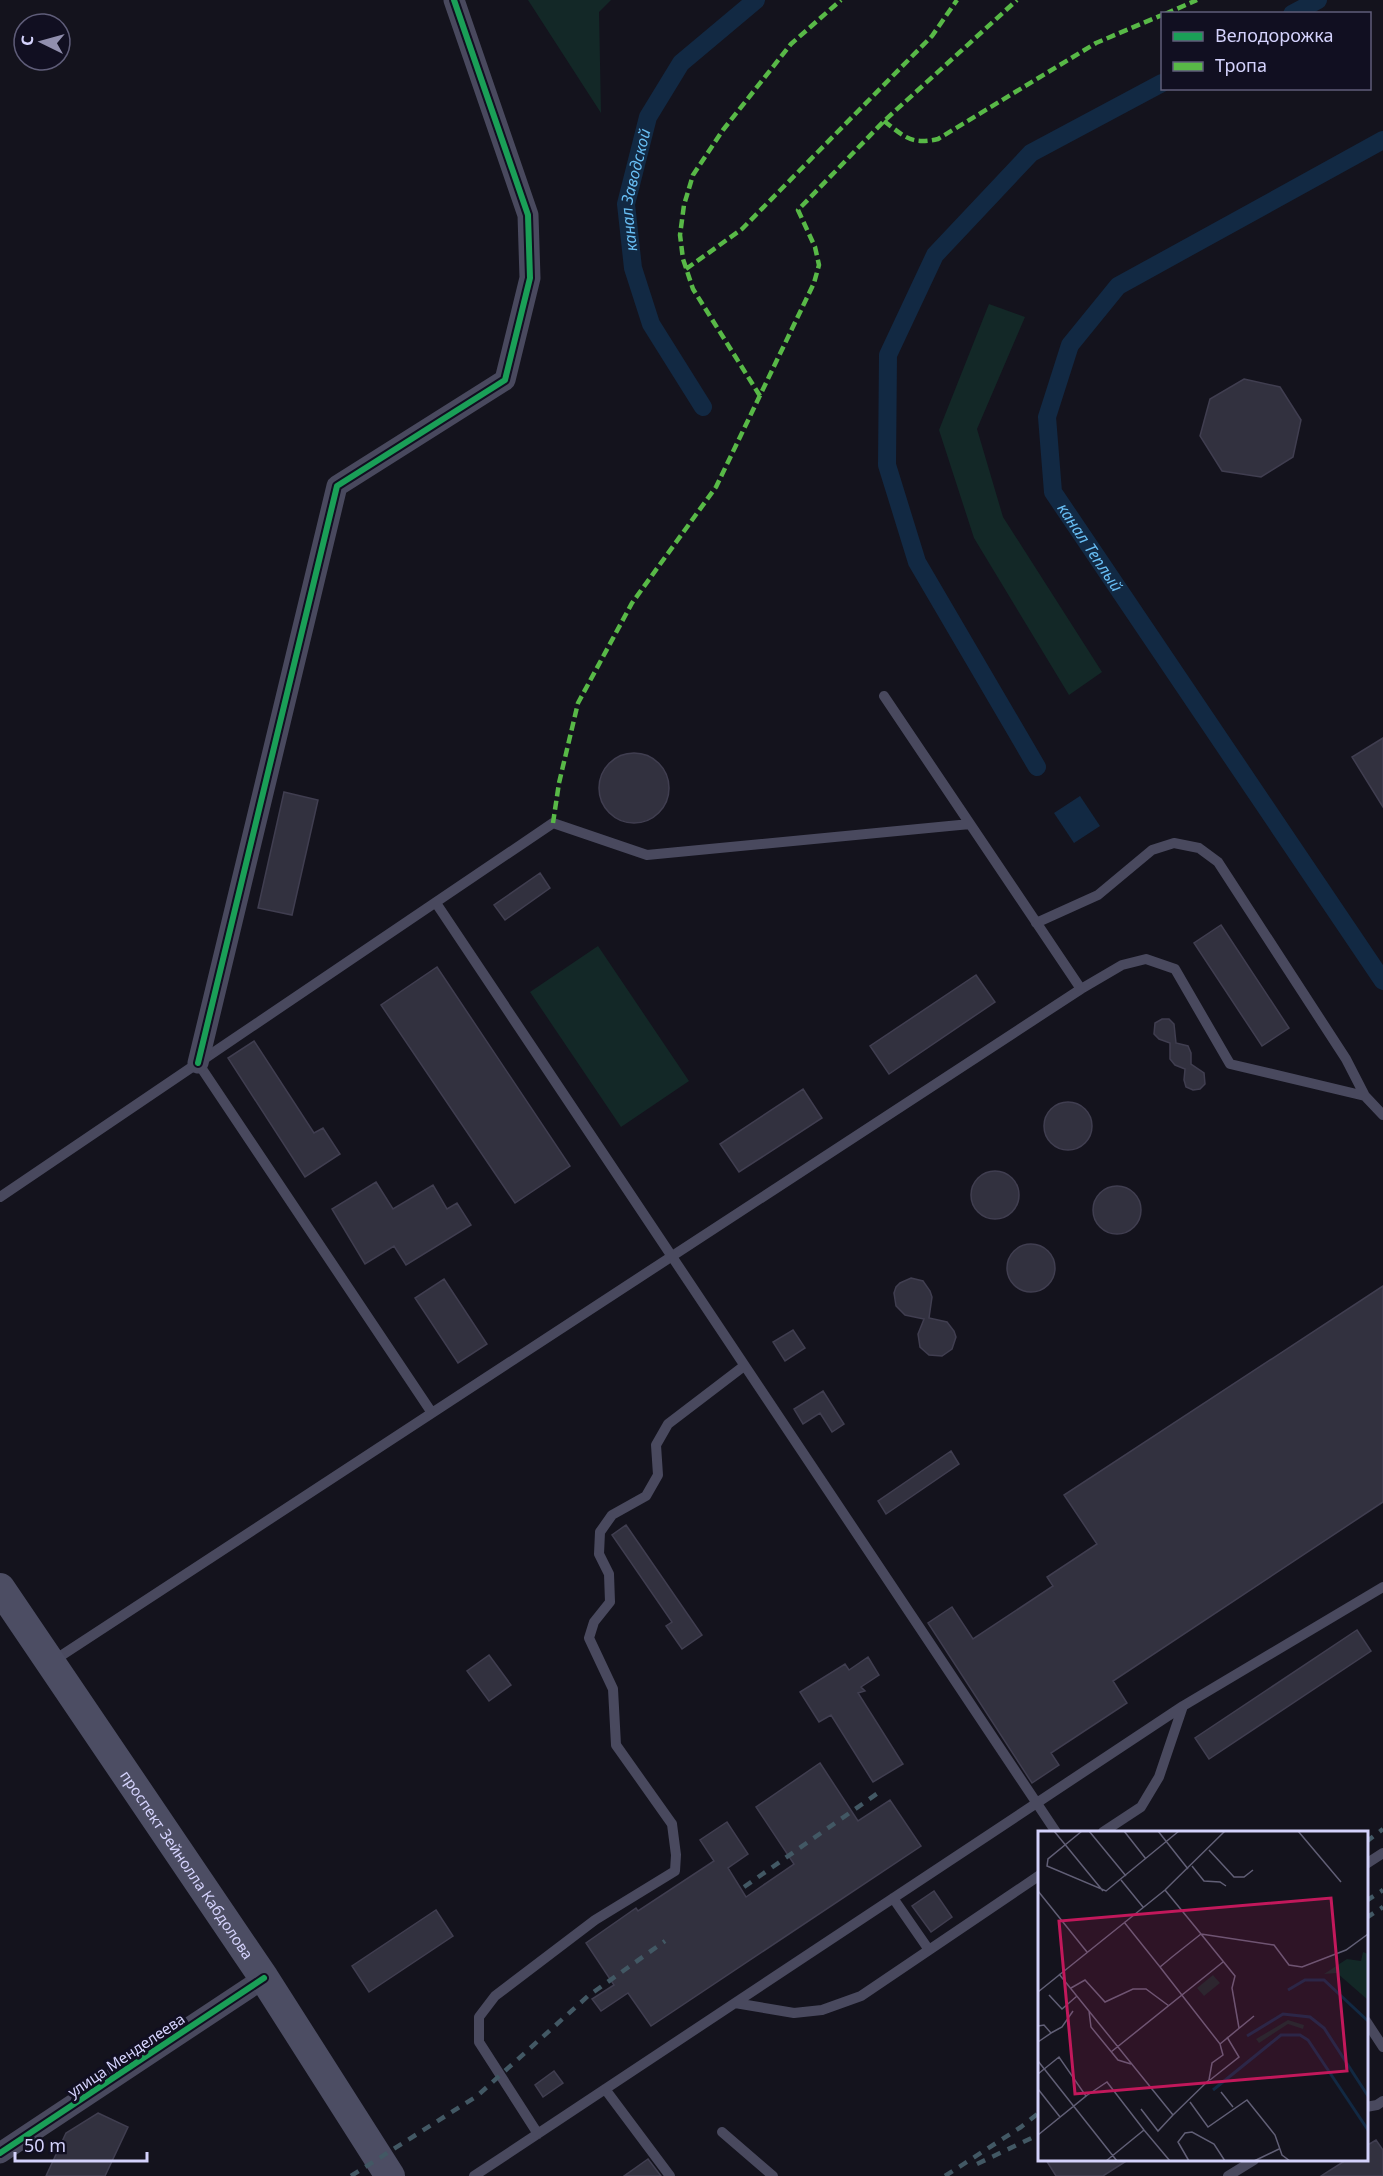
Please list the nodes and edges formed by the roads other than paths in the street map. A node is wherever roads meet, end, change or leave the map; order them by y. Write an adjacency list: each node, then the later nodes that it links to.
1 (454, 0): 7 (street)
2 (884, 696): 3 (lane)
3 (970, 824): 4 (lane); 5 (lane)
4 (436, 903): 7 (lane); 11 (lane)
5 (1036, 923): 6 (lane); 8 (lane)
6 (1081, 989): 8 (lane); 11 (lane)
7 (198, 1063): 10 (lane); 13 (lane)
8 (1365, 1096): 9 (lane)
9 (1383, 1115)
10 (0, 1197)
11 (672, 1257): 12 (lane); 13 (lane)
12 (744, 1366): 18 (lane); 34 (lane)
13 (432, 1413): 16 (lane)
14 (1383, 1587): 17 (lane)
15 (0, 1588): 16 (main road, проспект Зейнолла Кабдолова)
16 (49, 1663): 26 (main road, проспект Зейнолла Кабдолова)
17 (1183, 1706): 18 (lane); 20 (lane)
18 (1036, 1804): 19 (lane); 24 (lane)
19 (1055, 1831)
20 (1106, 1831)
21 (1383, 1853): 22 (lane)
22 (1368, 1863)
23 (1038, 1876): 25 (lane)
24 (893, 1898): 25 (lane); 27 (lane)
25 (929, 1950): 27 (lane)
26 (264, 1978): 35 (street, улица Менделеева); 37 (main road, проспект Зейнолла Кабдолова)
27 (735, 2003): 30 (lane)
28 (1368, 2024): 29 (lane)
29 (1383, 2047)
30 (605, 2089): 34 (lane); 39 (lane)
31 (1383, 2101): 32 (lane)
32 (1368, 2107)
33 (722, 2132): 40 (lane)
34 (538, 2134): 38 (lane)
35 (0, 2153)
36 (1252, 2161): 41 (lane)
37 (390, 2176)
38 (474, 2176)
39 (669, 2176)
40 (773, 2176)
41 (1228, 2176)

